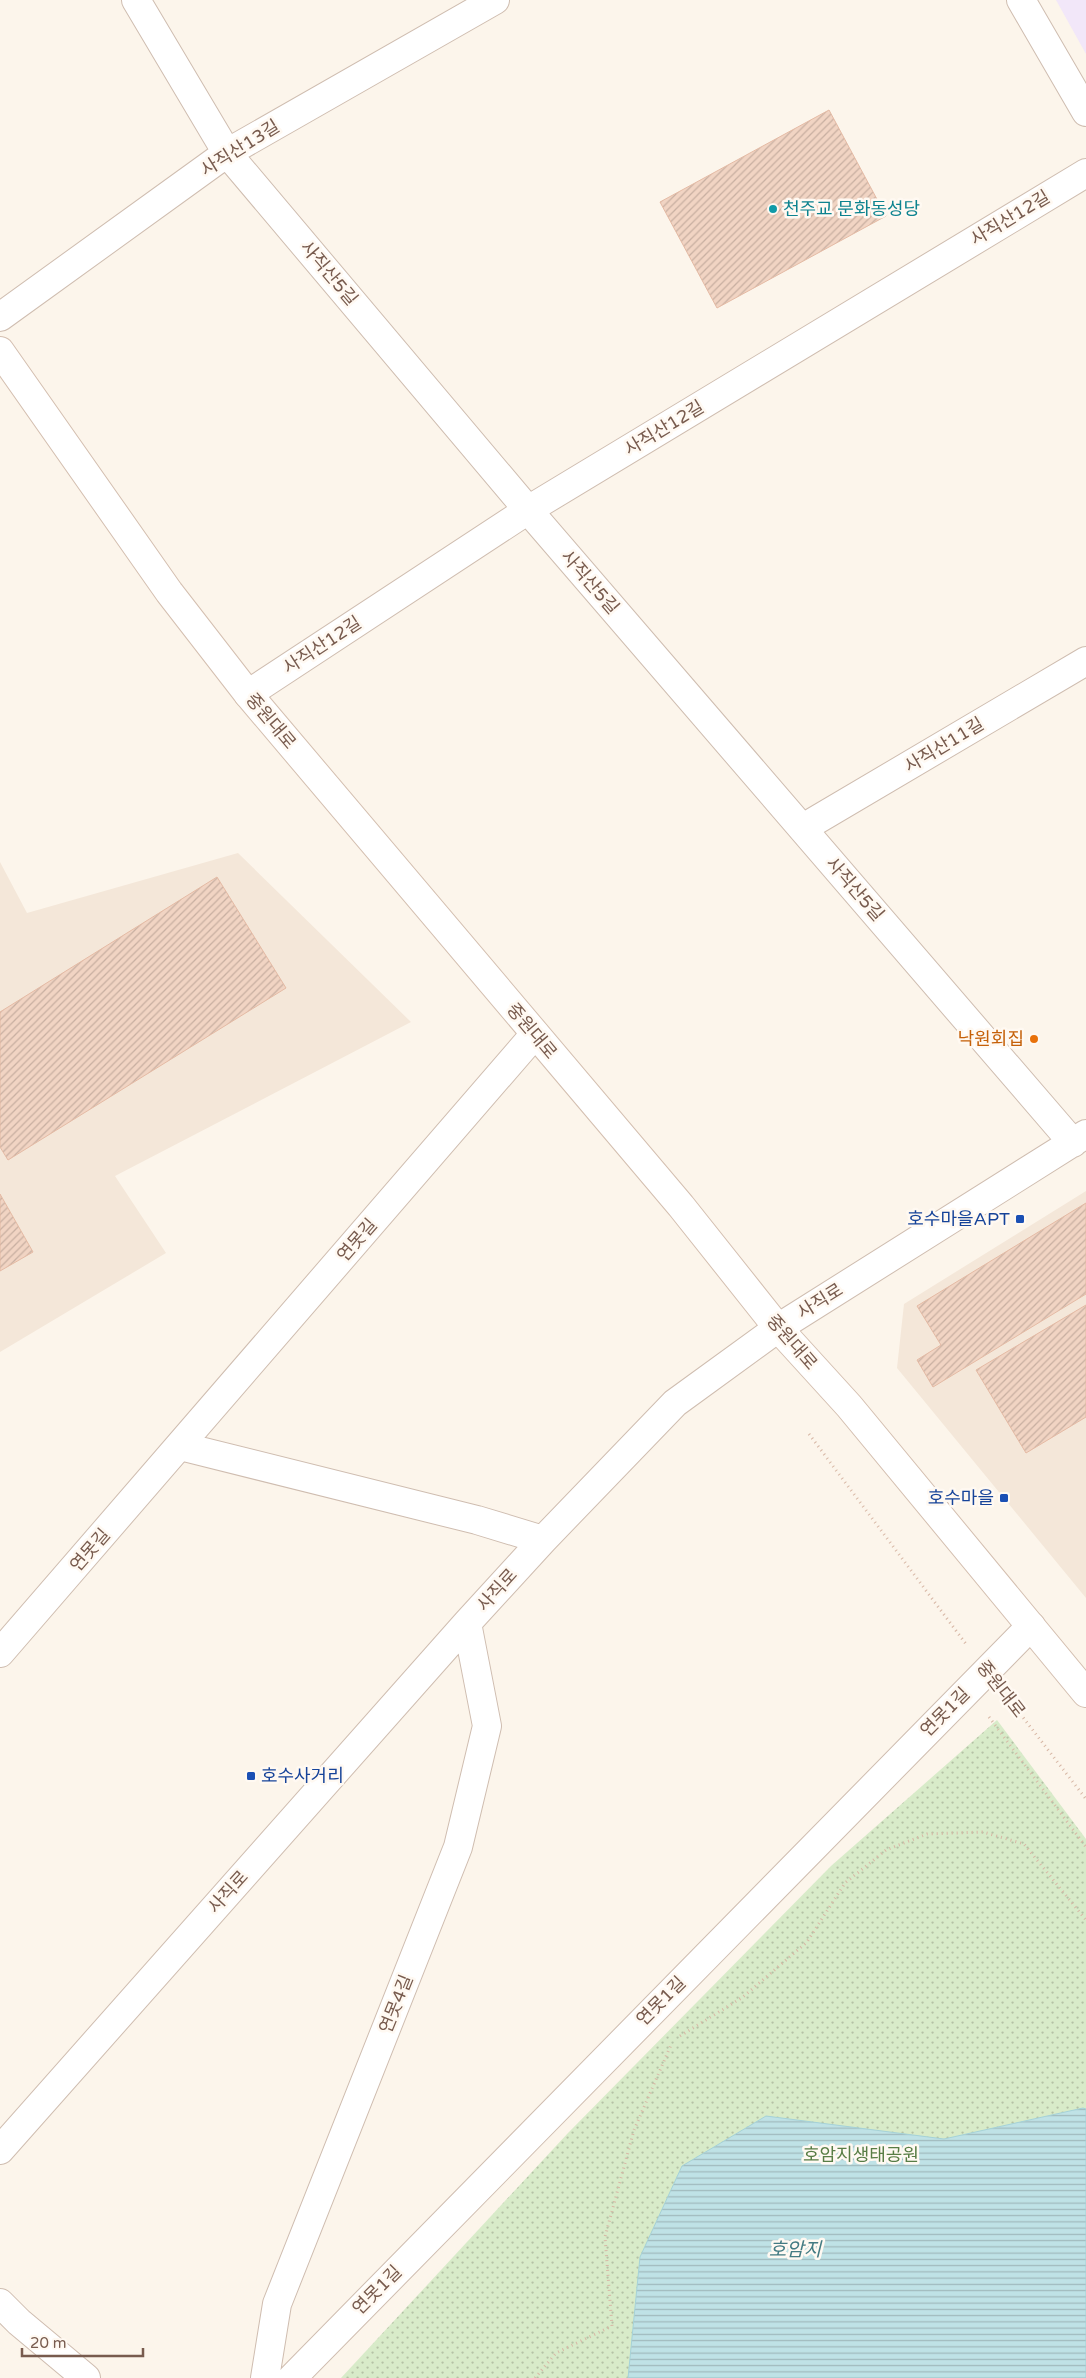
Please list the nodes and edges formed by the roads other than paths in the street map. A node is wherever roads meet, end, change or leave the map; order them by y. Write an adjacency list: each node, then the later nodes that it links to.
1 (136, 0): 5 (street, 사직산5길)
2 (495, 0): 5 (street, 사직산13길)
3 (1021, 0): 4 (street)
4 (1086, 112)
5 (228, 152): 7 (street, 사직산13길); 9 (street, 사직산5길)
6 (1086, 172): 9 (street, 사직산12길)
7 (0, 317)
8 (0, 351): 11 (street, 중원대로)
9 (528, 510): 11 (street, 사직산12길); 12 (street, 사직산5길)
10 (1086, 661): 12 (street, 사직산11길)
11 (248, 694): 13 (street, 중원대로)
12 (803, 828): 14 (street, 사직산5길)
13 (535, 1034): 15 (street, 중원대로); 16 (street, 연못길)
14 (1080, 1138): 15 (street, 사직로)
15 (778, 1328): 17 (street, 사직로); 19 (street, 중원대로)
16 (180, 1446): 17 (street); 20 (street, 연못길)
17 (543, 1540): 18 (street, 사직로)
18 (467, 1623): 22 (street, 사직로); 25 (street, 연못4길)
19 (1031, 1626): 21 (street, 중원대로); 26 (street, 연못1길)
20 (0, 1654)
21 (1086, 1693)
22 (0, 2150)
23 (0, 2303): 24 (street)
24 (86, 2378)
25 (265, 2378)
26 (292, 2378)

